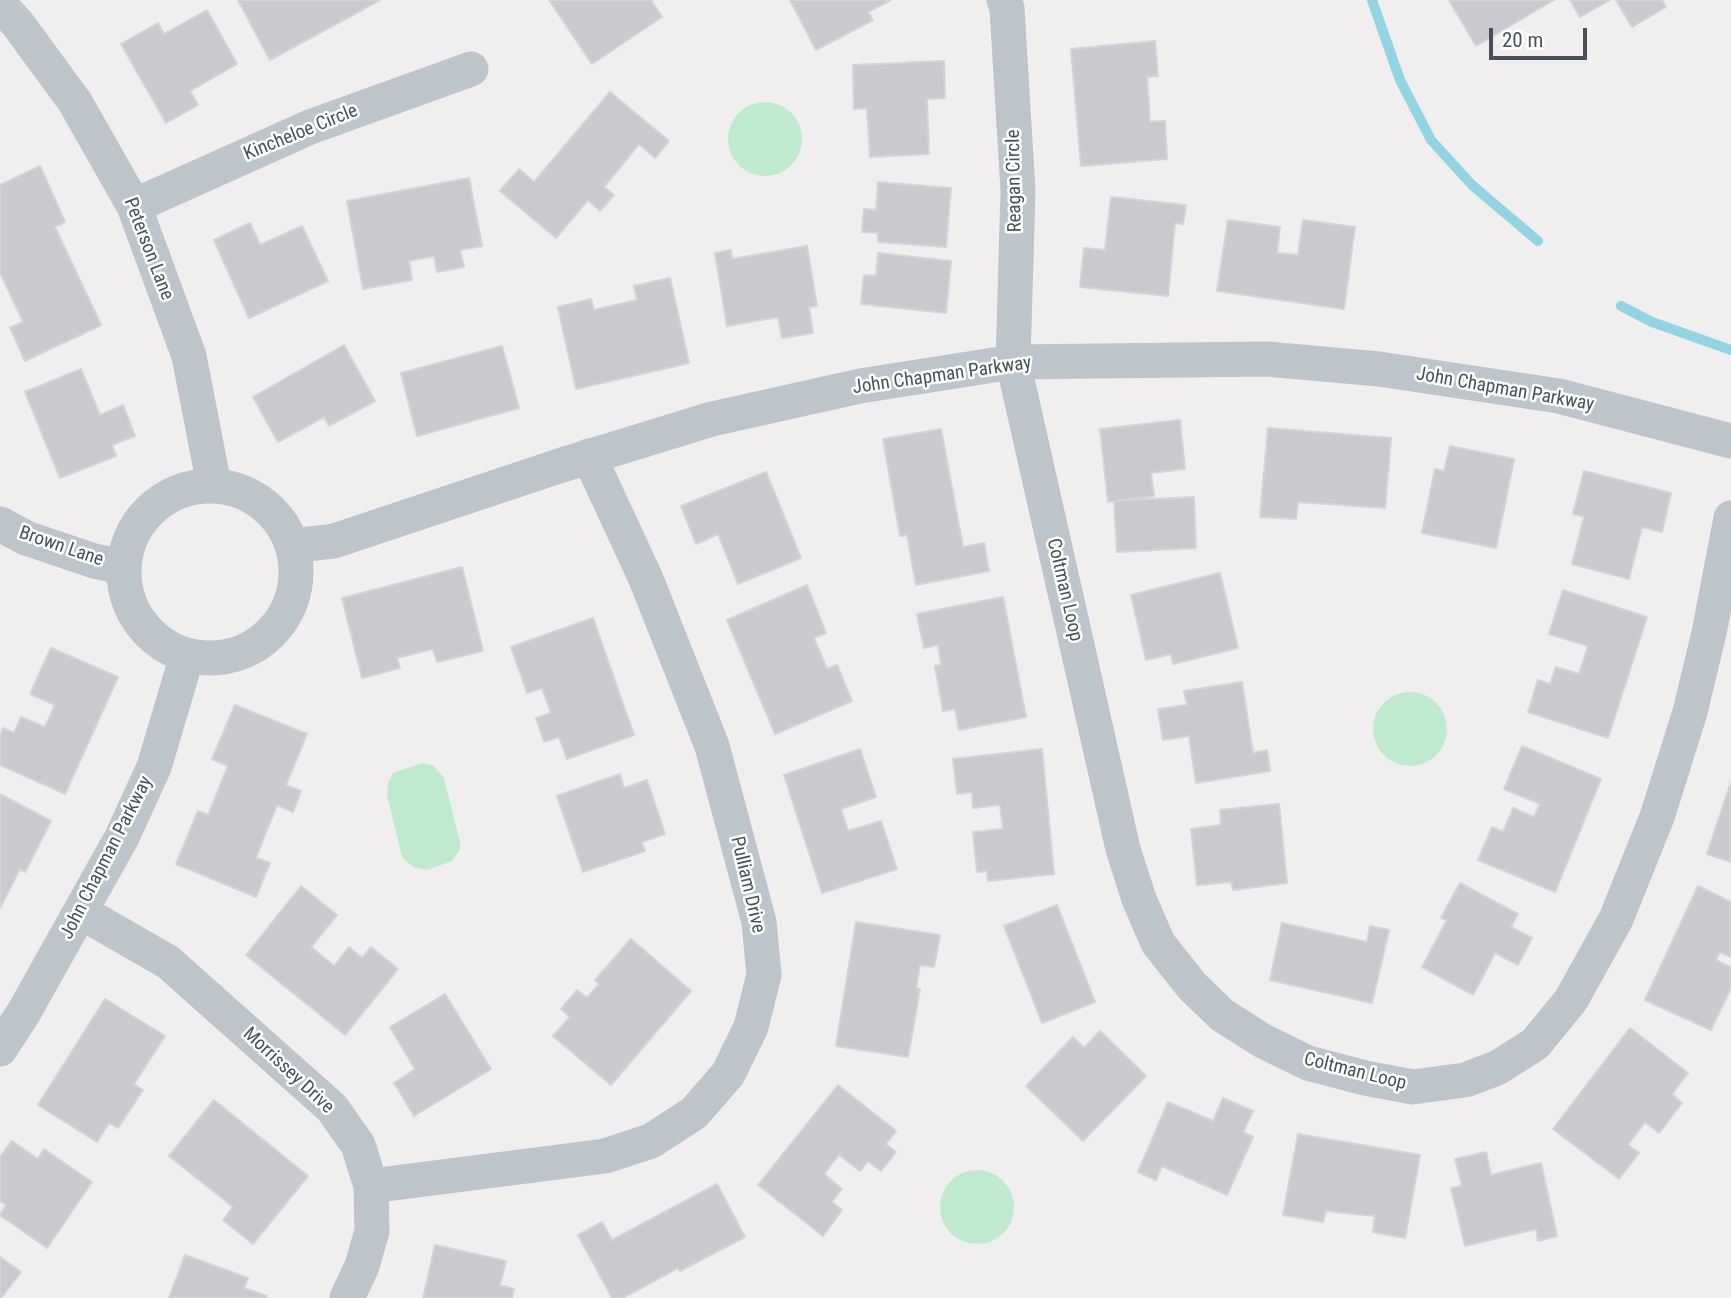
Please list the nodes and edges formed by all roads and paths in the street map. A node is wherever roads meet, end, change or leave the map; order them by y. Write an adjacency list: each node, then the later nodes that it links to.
1 (1004, 0): 5 (street, Reagan Circle)
2 (0, 5): 4 (street, Peterson Lane)
3 (471, 69): 4 (street, Kincheloe Circle)
4 (134, 206): 8 (street, Peterson Lane)
5 (1013, 362): 6 (street, John Chapman Parkway); 7 (street, John Chapman Parkway); 9 (street, Coltman Loop)
6 (1731, 441)
7 (589, 456): 11 (street, John Chapman Parkway); 16 (street, Pulliam Drive)
8 (214, 485): 11 (street); 12 (street)
9 (1731, 518)
10 (0, 524): 12 (street, Brown Lane)
11 (293, 546): 13 (street)
12 (123, 567): 13 (street)
13 (187, 656): 14 (street, John Chapman Parkway)
14 (81, 912): 15 (street, John Chapman Parkway); 16 (street, Morrissey Drive)
15 (0, 1049)
16 (371, 1186): 17 (street, Morrissey Drive)
17 (347, 1298)

